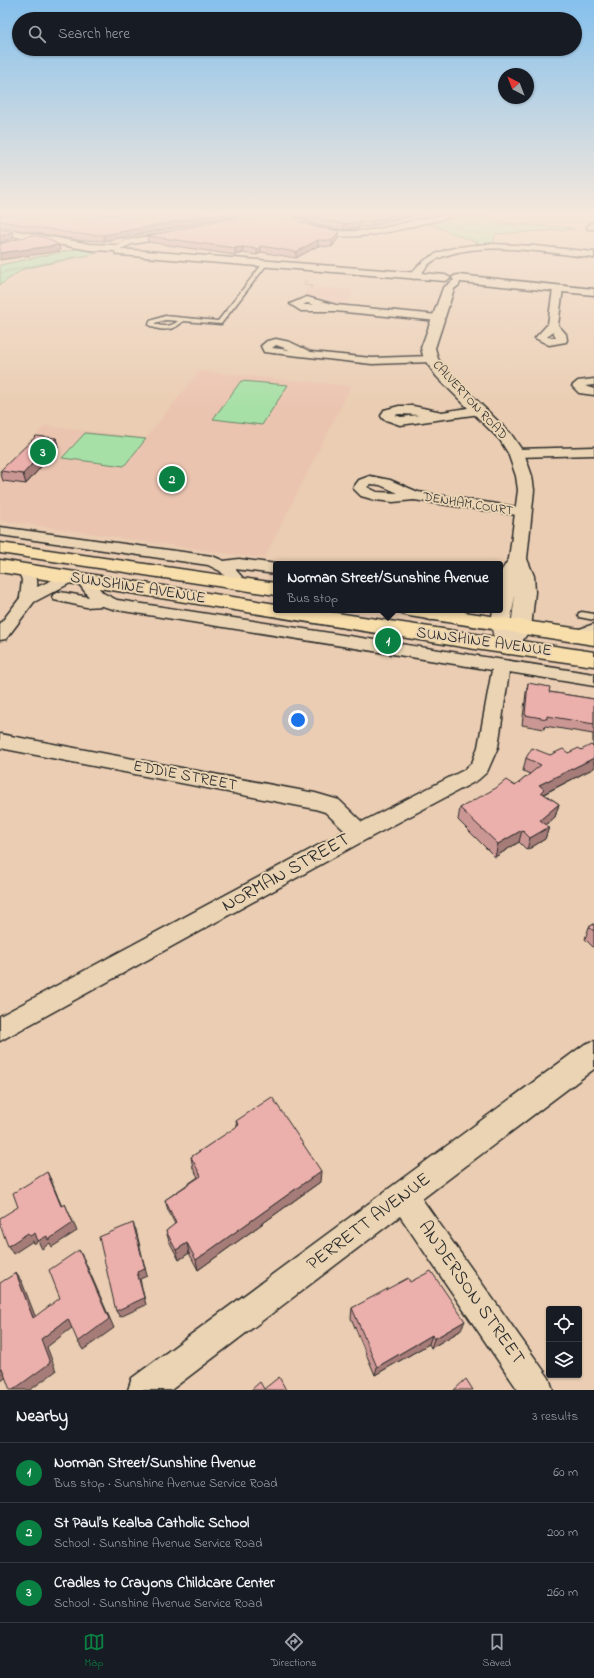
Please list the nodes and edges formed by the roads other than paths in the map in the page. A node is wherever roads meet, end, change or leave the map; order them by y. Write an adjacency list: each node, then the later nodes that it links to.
1 (253, 280): 8 (lane)
2 (441, 280): 3 (street)
3 (451, 282): 4 (street); 7 (street, CALVERTON ROAD)
4 (558, 289): 5 (street); 9 (street)
5 (594, 292)
6 (335, 308): 7 (street)
7 (438, 318): 11 (street, CALVERTON ROAD)
8 (181, 320): 8 (lane)
9 (553, 325)
10 (306, 354): 11 (street)
11 (431, 359): 14 (street, CALVERTON ROAD)
12 (594, 382): 13 (street)
13 (594, 392)
14 (480, 410): 15 (street); 17 (street, CALVERTON ROAD)
15 (441, 415)
16 (594, 451): 17 (street)
17 (516, 453): 19 (street, CALVERTON ROAD)
18 (414, 496): 19 (street, DENHAM COURT)
19 (523, 512): 22 (street, CALVERTON ROAD)
20 (0, 531): 24 (street)
21 (0, 548): 29 (main road, SUNSHINE AVENUE)
22 (518, 559): 32 (street, CALVERTON ROAD); 42 (street, CALVERTON ROAD)
23 (0, 566): 26 (main road, SUNSHINE AVENUE)
24 (223, 566): 25 (street); 29 (street)
25 (273, 569)
26 (26, 570): 27 (main road, SUNSHINE AVENUE); 33 (street)
27 (76, 578): 33 (street); 34 (street); 35 (main road, SUNSHINE AVENUE)
28 (273, 581): 29 (street)
29 (247, 585): 30 (main road, SUNSHINE AVENUE)
30 (273, 589)
31 (60, 597): 34 (street)
32 (503, 597)
33 (28, 599): 44 (street)
34 (102, 601): 45 (street)
35 (273, 609)
36 (292, 613): 45 (main road, SUNSHINE AVENUE)
37 (436, 613): 41 (main road, SUNSHINE AVENUE)
38 (501, 613): 41 (street, CALVERTON ROAD)
39 (582, 615): 40 (lane)
40 (594, 617)
41 (500, 624): 42 (main road, SUNSHINE AVENUE); 45 (street, CALVERTON ROAD)
42 (521, 628): 43 (main road, SUNSHINE AVENUE); 45 (street)
43 (588, 634)
44 (0, 635)
45 (505, 656): 46 (main road, SUNSHINE AVENUE); 47 (street); 49 (street, NORMAN STREET)
46 (594, 659)
47 (594, 680)
48 (0, 741): 49 (street, EDDIE STREET)
49 (360, 833): 50 (street, NORMAN STREET)
50 (0, 1029)
51 (594, 1053): 52 (street, PERRETT AVENUE)
52 (404, 1196): 53 (street, PERRETT AVENUE); 54 (street, ANDERSON STREET)
53 (144, 1390)
54 (537, 1390)

